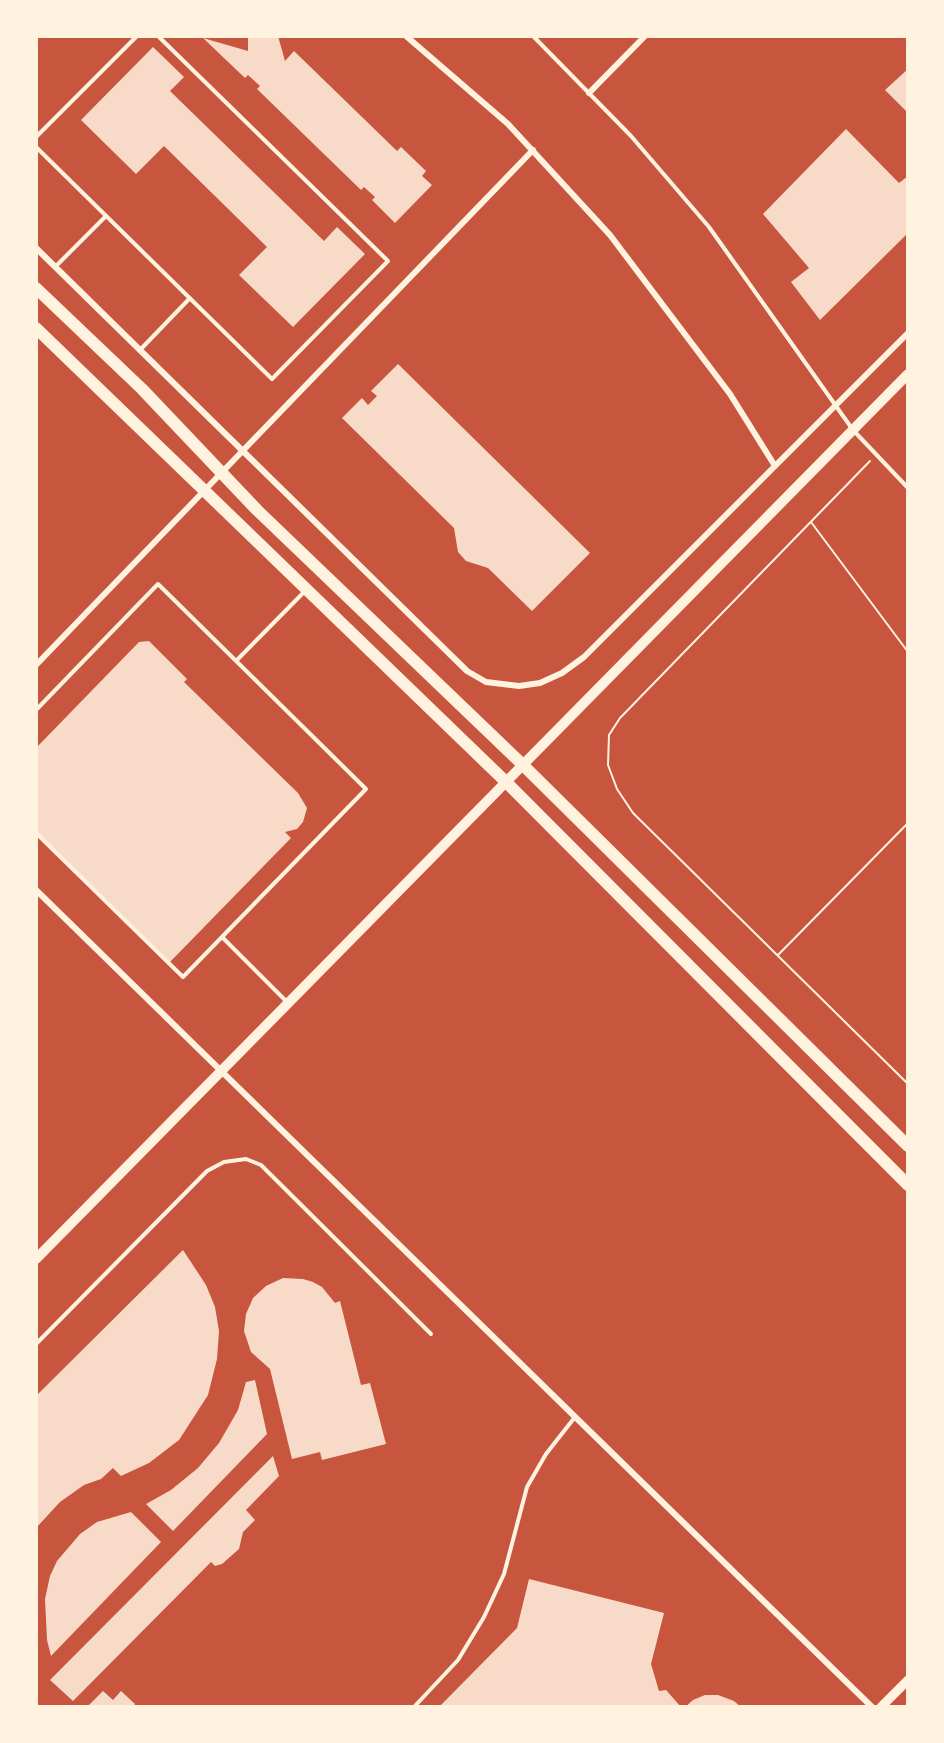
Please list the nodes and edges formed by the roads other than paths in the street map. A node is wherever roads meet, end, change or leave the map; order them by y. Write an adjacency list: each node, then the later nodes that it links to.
1 (137, 36): 7 (lane)
2 (158, 36): 14 (lane)
3 (406, 36): 9 (street)
4 (533, 36): 6 (lane)
5 (645, 36): 6 (street)
6 (589, 93): 19 (lane)
7 (36, 137)
8 (36, 147): 10 (lane)
9 (533, 150): 21 (street); 22 (street)
10 (106, 216): 12 (lane); 14 (lane)
11 (36, 248): 12 (street)
12 (55, 267): 17 (street)
13 (36, 288): 23 (main road)
14 (190, 298): 17 (lane)
15 (36, 328): 25 (main road)
16 (908, 333): 19 (street)
17 (140, 350): 21 (street)
18 (908, 374): 20 (main road)
19 (836, 405): 20 (lane); 22 (street)
20 (853, 430): 24 (lane); 30 (main road)
21 (244, 452): 22 (street); 23 (street)
22 (775, 466)
23 (223, 474): 25 (street); 30 (main road)
24 (908, 488)
25 (206, 490): 26 (main road); 28 (street)
26 (307, 589): 27 (lane); 31 (main road)
27 (237, 661): 29 (lane); 34 (lane)
28 (36, 665)
29 (36, 710)
30 (524, 766): 31 (main road); 37 (main road)
31 (507, 783): 35 (main road); 38 (main road)
32 (36, 833): 34 (lane)
33 (36, 890): 36 (street)
34 (222, 937): 35 (lane)
35 (289, 1003): 36 (main road)
36 (222, 1070): 39 (main road); 42 (street)
37 (908, 1146)
38 (908, 1185)
39 (36, 1259)
40 (431, 1334): 41 (lane)
41 (36, 1344)
42 (575, 1416): 44 (lane); 45 (street)
43 (908, 1680): 46 (street)
44 (414, 1707)
45 (872, 1707)
46 (881, 1707)

